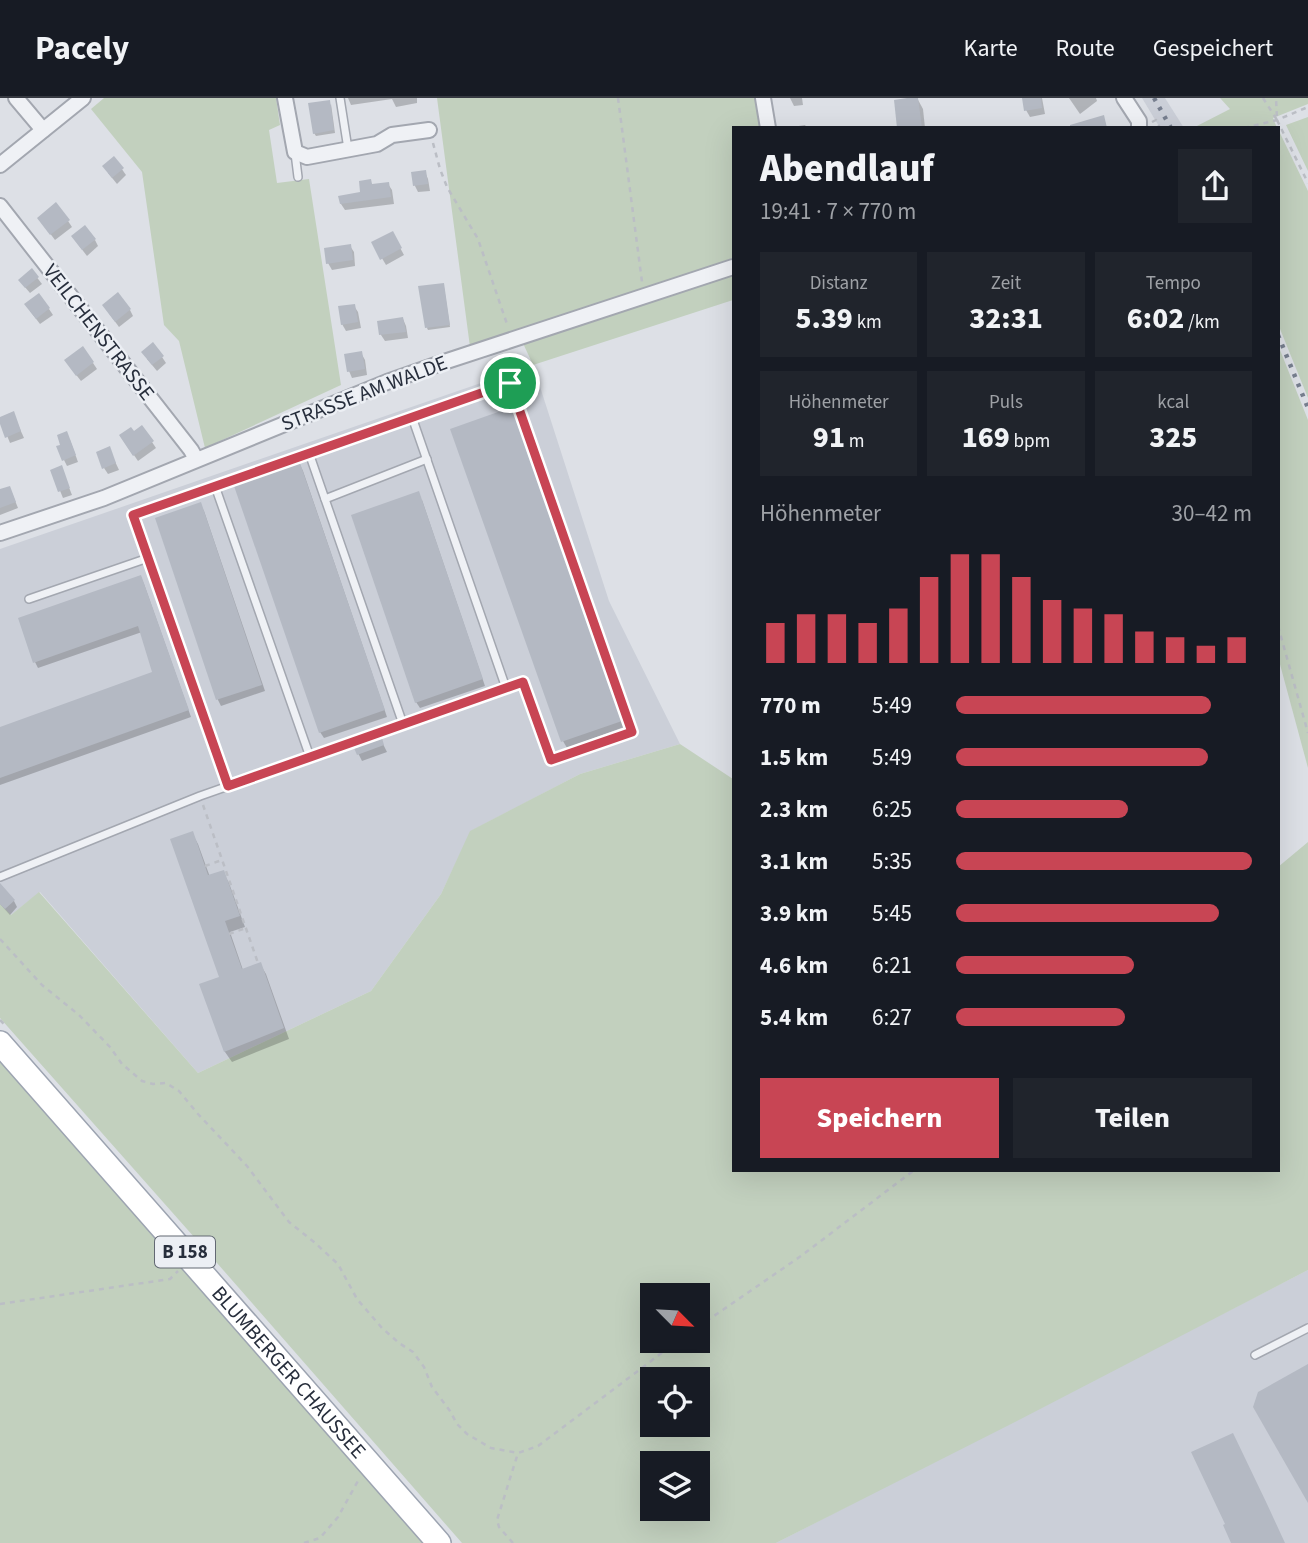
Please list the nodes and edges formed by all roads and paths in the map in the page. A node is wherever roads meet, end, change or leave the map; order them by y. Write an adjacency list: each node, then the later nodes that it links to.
1 (16, 98): 17 (street)
2 (83, 98): 17 (street)
3 (285, 98): 20 (street)
4 (340, 98): 19 (lane)
5 (618, 98): 26 (path)
6 (763, 98): 12 (street)
7 (1124, 98): 13 (street)
8 (1263, 98): 11 (path)
9 (1276, 98): 11 (path)
10 (1308, 107): 11 (path)
11 (1277, 120): 14 (path); 16 (path)
12 (768, 126)
13 (1139, 126)
14 (1252, 126)
15 (1280, 126): 23 (path)
16 (1280, 126)
17 (43, 130): 21 (street)
18 (429, 130): 19 (street); 27 (path)
19 (348, 149): 20 (street)
20 (295, 152): 22 (lane)
21 (0, 165)
22 (298, 177)
23 (1308, 183)
24 (0, 206): 30 (street, VEILCHENSTRASSE)
25 (732, 267): 26 (street, STRASSE AM WALDE)
26 (643, 296): 27 (street, STRASSE AM WALDE)
27 (512, 340): 30 (street, STRASSE AM WALDE)
28 (412, 417): 29 (lane); 31 (lane); 38 (lane)
29 (309, 453): 32 (lane); 33 (lane)
30 (196, 459): 34 (street, STRASSE AM WALDE)
31 (427, 459): 33 (lane); 38 (lane)
32 (215, 486): 35 (lane); 41 (lane)
33 (325, 499): 39 (lane)
34 (0, 533)
35 (148, 558): 36 (lane); 42 (lane)
36 (29, 599)
37 (1280, 633): 40 (path)
38 (506, 688): 39 (lane)
39 (403, 724): 41 (lane)
40 (1308, 733)
41 (310, 757): 42 (lane)
42 (228, 786): 43 (lane)
43 (200, 796): 44 (path); 46 (lane)
44 (222, 860): 45 (path); 47 (path)
45 (205, 866)
46 (0, 877)
47 (246, 928): 48 (path); 50 (path)
48 (229, 934)
49 (0, 939): 59 (path)
50 (258, 963)
51 (0, 1043): 53 (main road, BLUMBERGER CHAUSSEE / B 158)
52 (913, 1172): 55 (path)
53 (191, 1259): 54 (path); 60 (main road, BLUMBERGER CHAUSSEE / B 158)
54 (0, 1304)
55 (710, 1319)
56 (1308, 1328): 58 (lane)
57 (663, 1353): 59 (path)
58 (1255, 1355)
59 (518, 1453): 63 (path)
60 (369, 1462): 61 (path); 62 (main road, BLUMBERGER CHAUSSEE / B 158)
61 (304, 1543)
62 (439, 1543)
63 (513, 1543)

